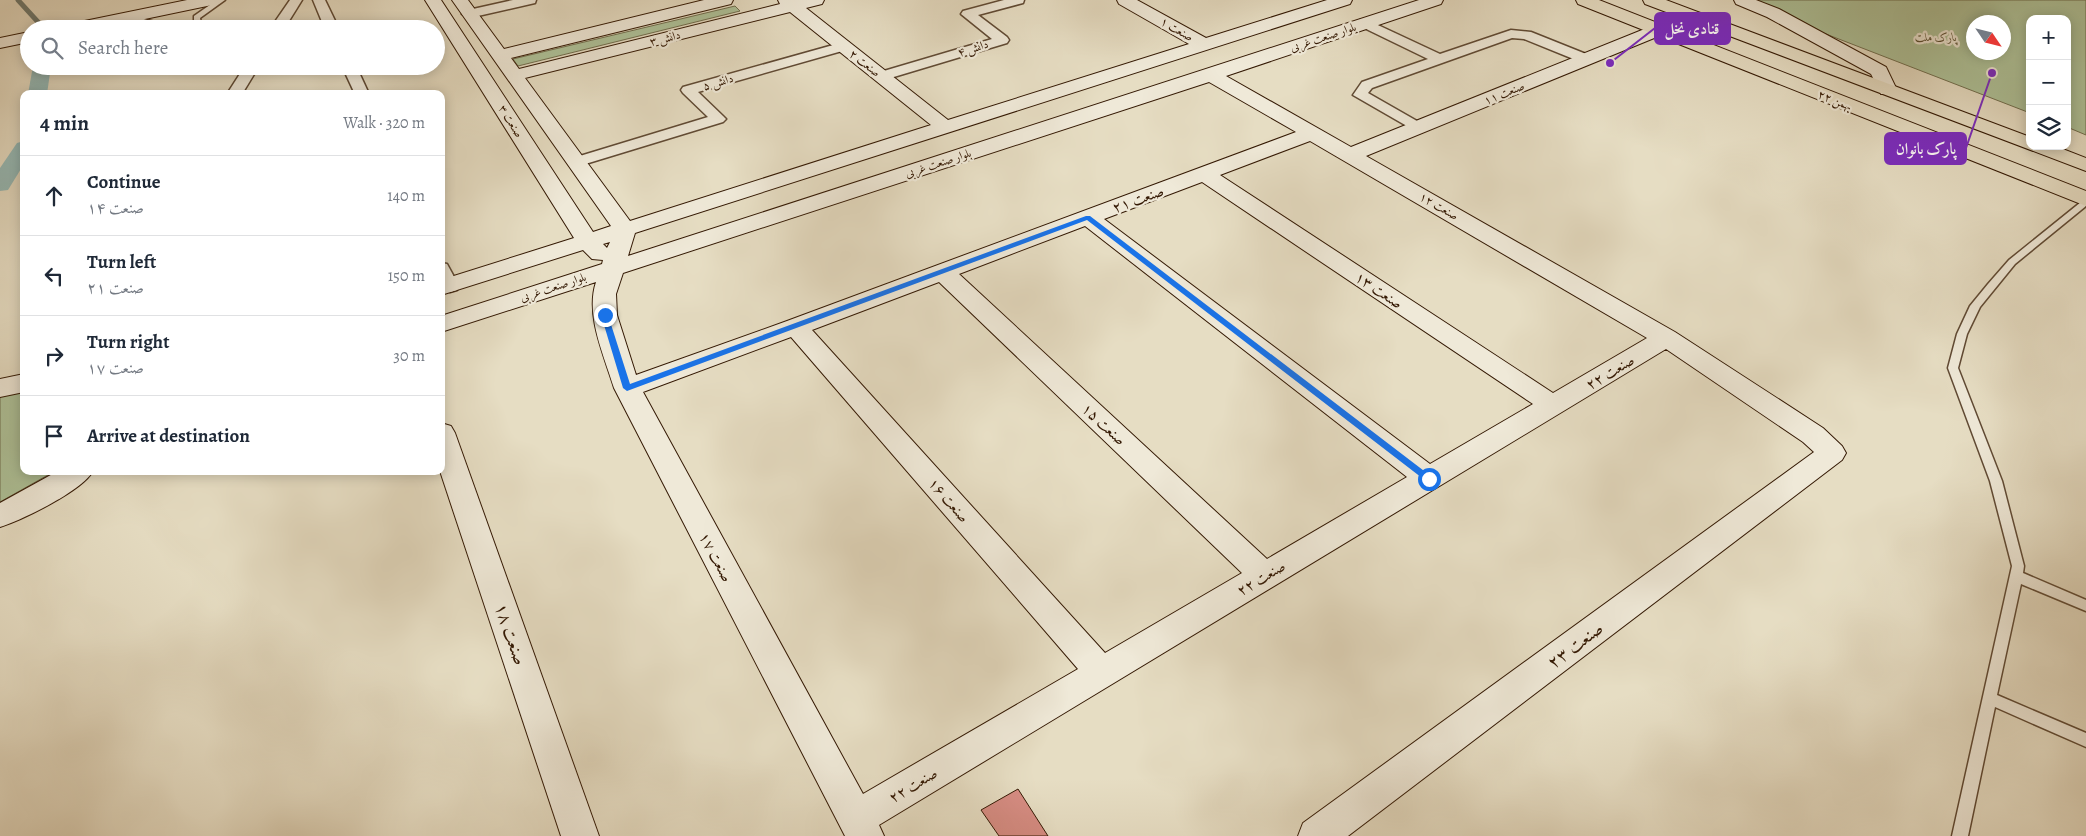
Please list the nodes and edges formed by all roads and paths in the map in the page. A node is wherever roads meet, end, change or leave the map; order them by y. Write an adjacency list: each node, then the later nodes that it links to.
1 (212, 0): 20 (street)
2 (222, 0): 23 (lane)
3 (296, 0): 24 (street)
4 (319, 0): 25 (street)
5 (433, 0): 55 (street, صنعت ۳)
6 (530, 0): 18 (street)
7 (725, 0): 32 (street, دانش ۳)
8 (816, 0): 17 (street, دانش ۳)
9 (1018, 0): 39 (street, دانش ۴)
10 (1126, 0): 28 (street, صنعت ۱)
11 (1158, 0): 19 (street, صنعت ۱)
12 (1344, 0): 28 (street, بلوار صنعت غربی)
13 (1435, 0): 26 (street, بلوار صنعت غربی)
14 (1584, 0): 27 (highway, ۲۲ بهمن)
15 (1651, 0): 42 (highway, ۲۲ بهمن)
16 (1742, 0): 42 (street)
17 (789, 3): 31 (street, صنعت ۲); 38 (street, دانش ۳)
18 (464, 7): 32 (street, صنعت ۳)
19 (1175, 9)
20 (129, 17): 21 (street); 22 (lane)
21 (114, 20)
22 (141, 20)
23 (196, 20)
24 (283, 20)
25 (328, 20)
26 (1365, 23): 33 (street); 37 (street, بلوار صنعت غربی)
27 (1658, 30): 34 (street, صنعت ۱۱); 52 (highway, ۲۲ بهمن)
28 (1213, 36): 43 (street, بلوار صنعت غربی)
29 (20, 39): 30 (street)
30 (0, 43)
31 (844, 46): 39 (street, صنعت ۲); 49 (street, دانش ۵)
32 (500, 55): 38 (street, صنعت ۳)
33 (1441, 60): 34 (street); 44 (street)
34 (1586, 60): 44 (street, صنعت ۱۱)
35 (246, 75): 40 (street)
36 (353, 75): 41 (street)
37 (1211, 75): 45 (street, صنعت ۱۲); 56 (street, بلوار صنعت غربی)
38 (514, 76): 49 (street, صنعت ۳)
39 (882, 76): 43 (street, صنعت ۲)
40 (237, 90)
41 (360, 90)
42 (1888, 90): 46 (highway, ۲۲ بهمن)
43 (944, 126): 54 (street, بلوار صنعت غربی)
44 (1419, 128): 48 (street, صنعت ۱۱)
45 (1312, 133): 48 (street, صنعت ۱۲); 51 (street, صنعت ۲۱)
46 (2026, 142)
47 (2047, 150): 50 (highway)
48 (1350, 155): 61 (street, صنعت ۱۲)
49 (576, 162): 54 (street, صنعت ۳)
50 (2086, 165)
51 (1205, 174): 53 (street, صنعت ۲۱); 65 (street, صنعت ۱۳)
52 (2086, 200): 72 (lane)
53 (1088, 218): 57 (street, صنعت ۲۱); 69 (street)
54 (625, 230): 55 (street, بلوار صنعت غربی); 56 (street, صنعت ۱۷)
55 (588, 242): 56 (street, صنعت ۳); 58 (street, بلوار صنعت غربی)
56 (613, 268): 59 (street, بلوار صنعت غربی); 64 (street, صنعت ۱۷)
57 (943, 272): 60 (street, صنعت ۲۱); 71 (street, صنعت ۱۵)
58 (445, 281)
59 (445, 323)
60 (796, 327): 64 (street, صنعت ۲۱); 74 (street, صنعت ۱۶)
61 (1666, 338): 65 (street, صنعت ۲۲); 67 (street, صنعت ۱۲)
62 (20, 383): 63 (street)
63 (0, 388)
64 (627, 388): 77 (street, صنعت ۱۷)
65 (1552, 406): 69 (street, صنعت ۲۲)
66 (445, 445): 78 (street, صنعت ۱۸)
67 (1832, 453): 79 (street, صنعت ۲۳)
68 (73, 475): 70 (street)
69 (1429, 479): 71 (street, صنعت ۲۲)
70 (2, 522)
71 (1265, 576): 74 (street, صنعت ۲۲)
72 (2016, 576): 73 (lane); 75 (lane)
73 (2086, 606)
74 (1102, 673): 77 (street, صنعت ۲۲)
75 (1990, 698): 76 (lane); 80 (lane)
76 (2086, 740)
77 (860, 827)
78 (580, 836)
79 (1317, 836)
80 (1960, 836)

